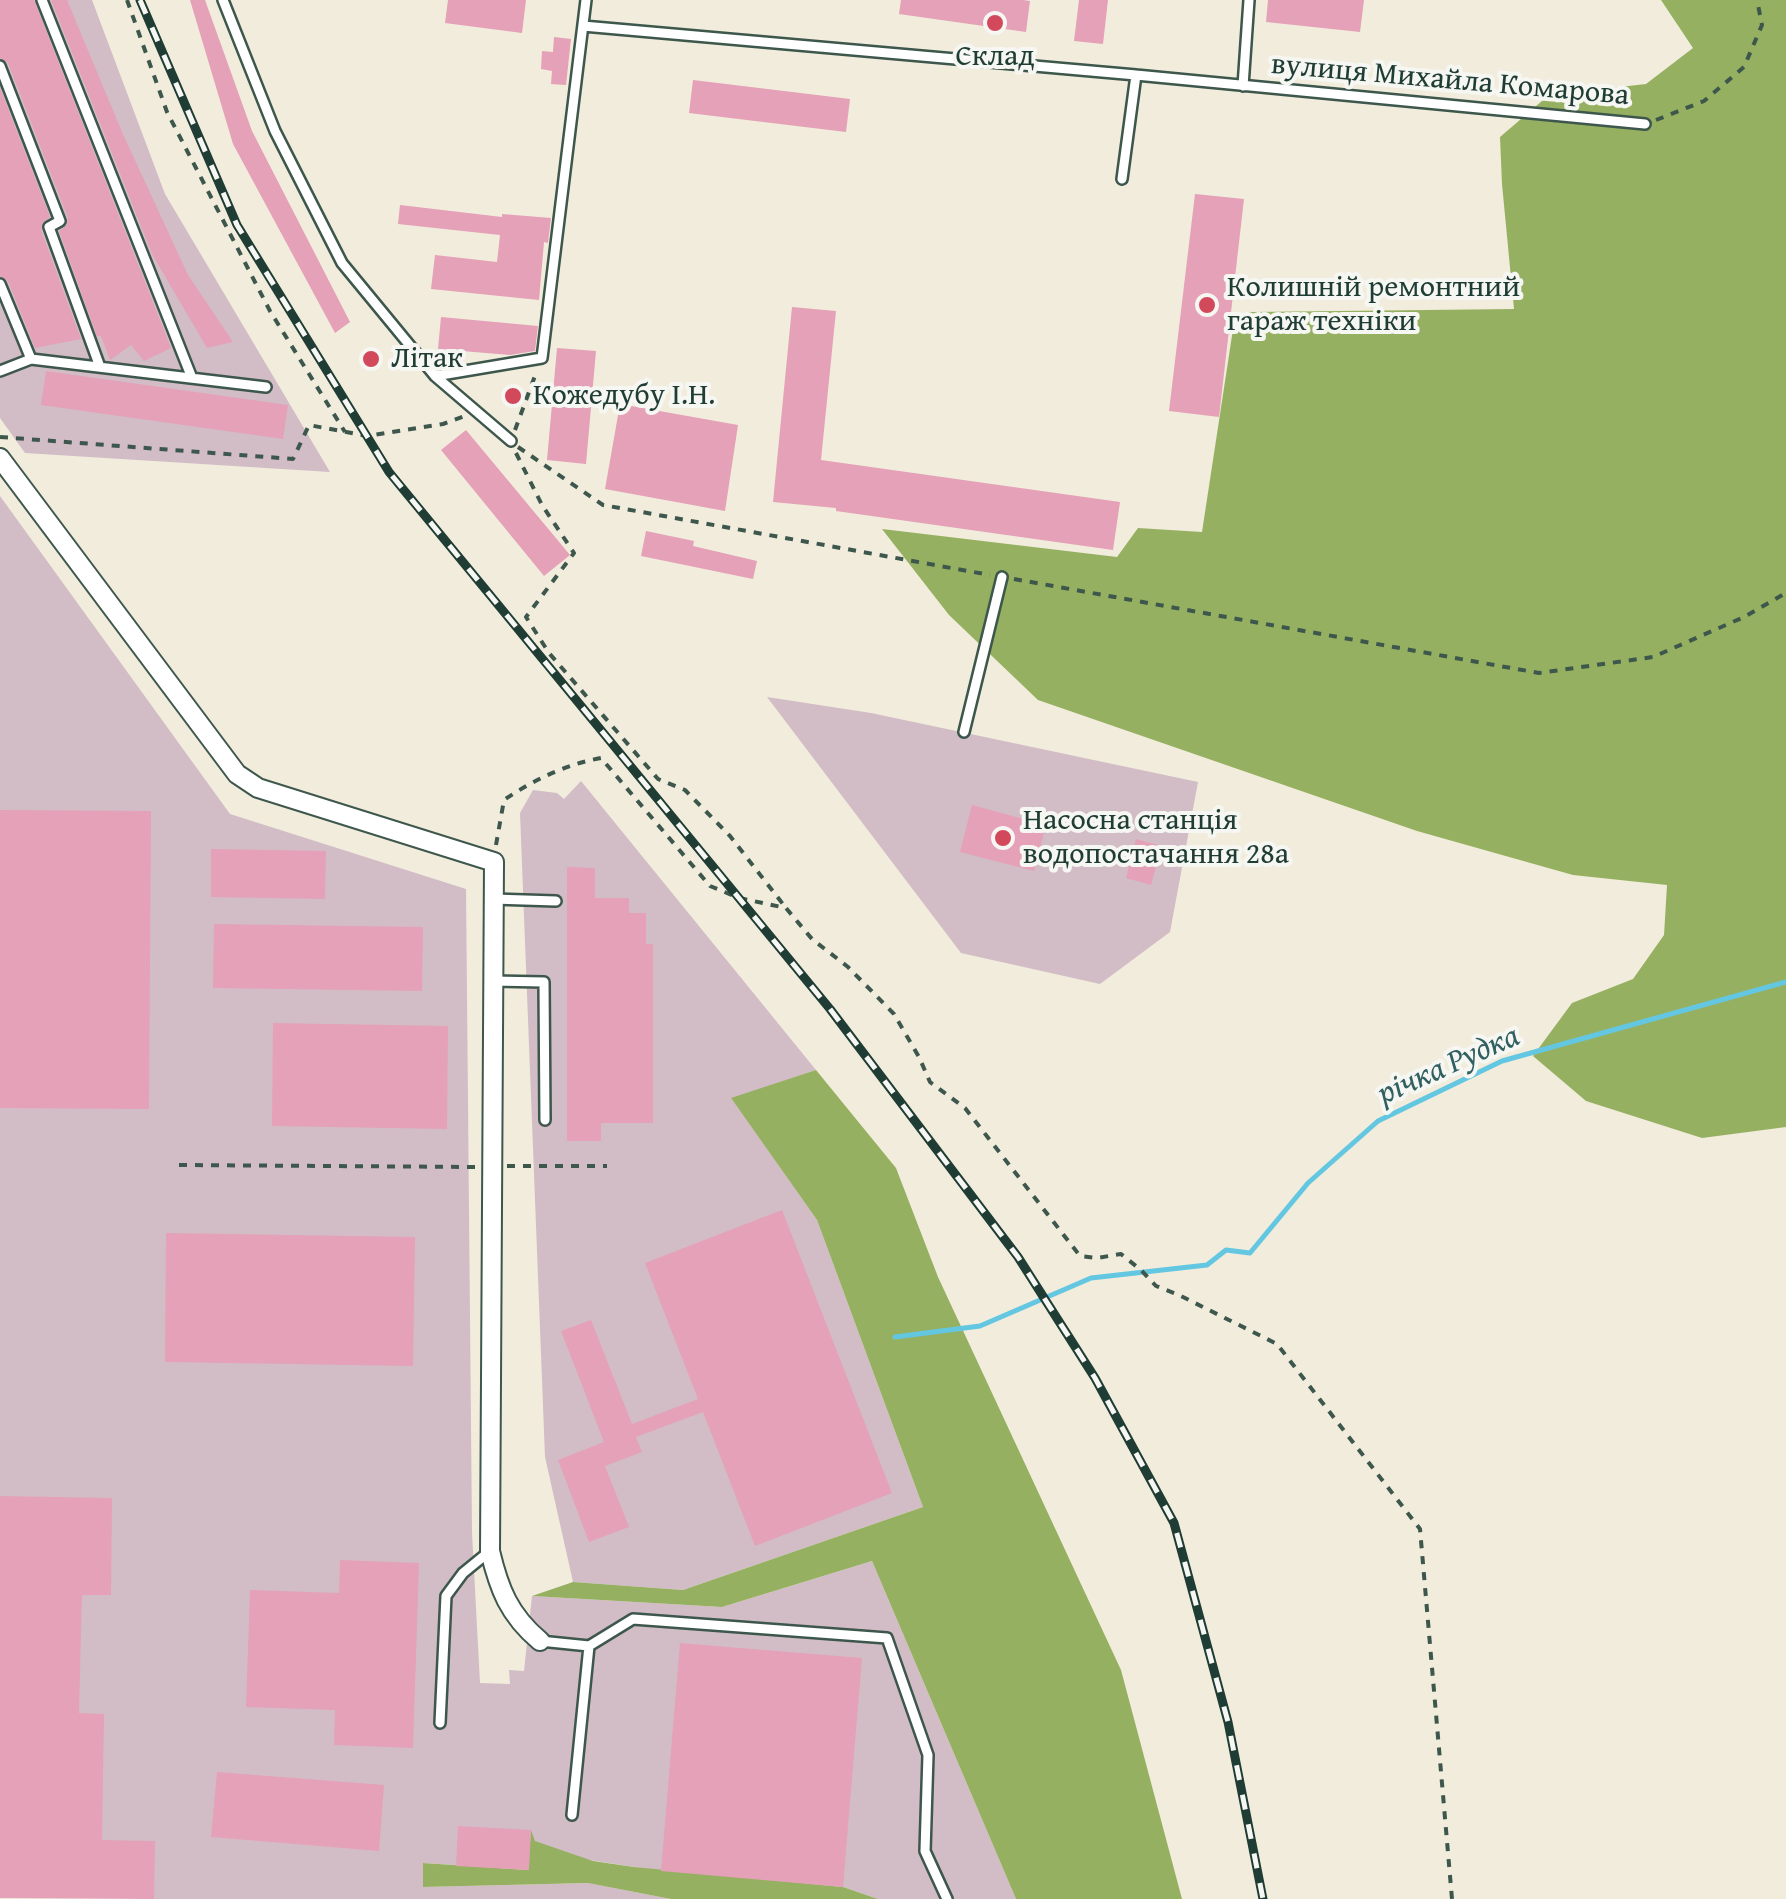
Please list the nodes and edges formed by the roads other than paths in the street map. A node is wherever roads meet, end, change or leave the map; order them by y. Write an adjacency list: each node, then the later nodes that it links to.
1 (42, 0): 16 (lane)
2 (223, 0): 15 (lane)
3 (586, 0): 5 (lane)
4 (1250, 0): 8 (lane, вулиця Михайла Комарова)
5 (582, 26): 7 (lane, вулиця Михайла Комарова); 15 (lane)
6 (0, 66): 13 (lane)
7 (1136, 75): 8 (lane, вулиця Михайла Комарова); 10 (lane)
8 (1243, 86): 9 (lane, вулиця Михайла Комарова)
9 (1645, 124)
10 (1122, 179)
11 (0, 284): 12 (lane)
12 (31, 358): 13 (lane); 14 (lane)
13 (100, 367): 16 (lane)
14 (0, 371)
15 (435, 376): 18 (lane)
16 (192, 378): 17 (lane)
17 (266, 387)
18 (511, 442)
19 (0, 458): 22 (street)
20 (1002, 577): 21 (lane)
21 (964, 732)
22 (494, 899): 23 (lane); 24 (street)
23 (556, 901)
24 (493, 981): 25 (lane); 26 (street)
25 (545, 1120)
26 (490, 1551): 27 (street); 29 (lane)
27 (540, 1641): 28 (lane)
28 (589, 1646): 30 (lane); 31 (lane)
29 (440, 1723)
30 (572, 1815)
31 (947, 1899)

